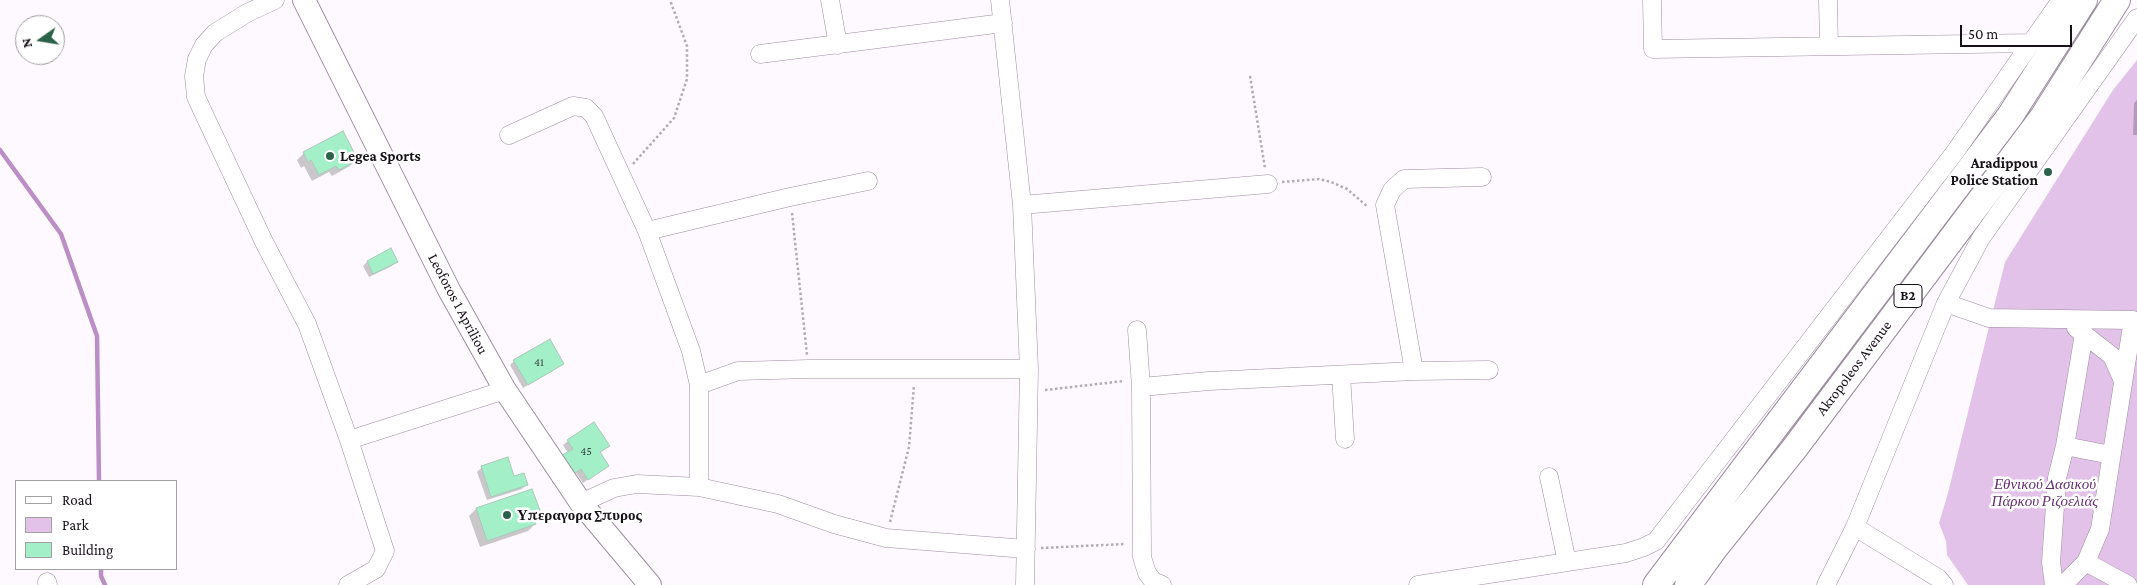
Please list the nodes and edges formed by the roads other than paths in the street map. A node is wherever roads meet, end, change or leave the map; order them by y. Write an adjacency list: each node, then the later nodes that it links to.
1 (275, 0): 35 (street)
2 (304, 0): 33 (main road, Leoforos 1 Apriliou)
3 (830, 0): 13 (street)
4 (1000, 0): 11 (street)
5 (1652, 0): 14 (street)
6 (1828, 0): 14 (street)
7 (2061, 0): 12 (street)
8 (2084, 0): 50 (highway, Akropoleos Avenue / B2)
9 (2117, 0): 51 (highway, Akropoleos Avenue / B2)
10 (2137, 18): 22 (street)
11 (1003, 24): 13 (street); 20 (street)
12 (2032, 43): 14 (street); 43 (street)
13 (838, 44): 15 (street)
14 (1829, 46)
15 (760, 54)
16 (509, 135): 21 (street)
17 (1482, 177): 28 (street)
18 (868, 181): 21 (street)
19 (1268, 184): 20 (street)
20 (1022, 205): 26 (street)
21 (647, 231): 32 (street)
22 (1946, 303): 23 (street); 41 (street)
23 (2066, 320): 25 (street); 30 (street)
24 (1137, 330): 31 (street)
25 (2084, 334): 30 (street); 36 (street)
26 (1029, 369): 32 (street); 42 (street)
27 (1489, 370): 28 (street)
28 (1414, 371): 29 (street)
29 (1341, 375): 31 (street); 34 (street)
30 (2123, 381): 37 (street)
31 (1141, 383): 48 (street)
32 (699, 385): 39 (street)
33 (505, 390): 35 (street); 40 (main road, Leoforos 1 Apriliou)
34 (1345, 439)
35 (349, 440): 45 (street)
36 (2065, 446): 37 (street); 54 (street)
37 (2111, 456): 44 (street)
38 (1549, 477): 43 (street)
39 (699, 487): 40 (street); 42 (street)
40 (581, 503): 46 (main road, Leoforos 1 Apriliou)
41 (1855, 527): 52 (street); 53 (street)
42 (1026, 549): 47 (street)
43 (1567, 562): 49 (street)
44 (2086, 562): 55 (street); 56 (street)
45 (348, 585)
46 (650, 585)
47 (1025, 585)
48 (1162, 585)
49 (1418, 585)
50 (1656, 585)
51 (1688, 585)
52 (1826, 585)
53 (1944, 585)
54 (2054, 585)
55 (2063, 585)
56 (2128, 585)

